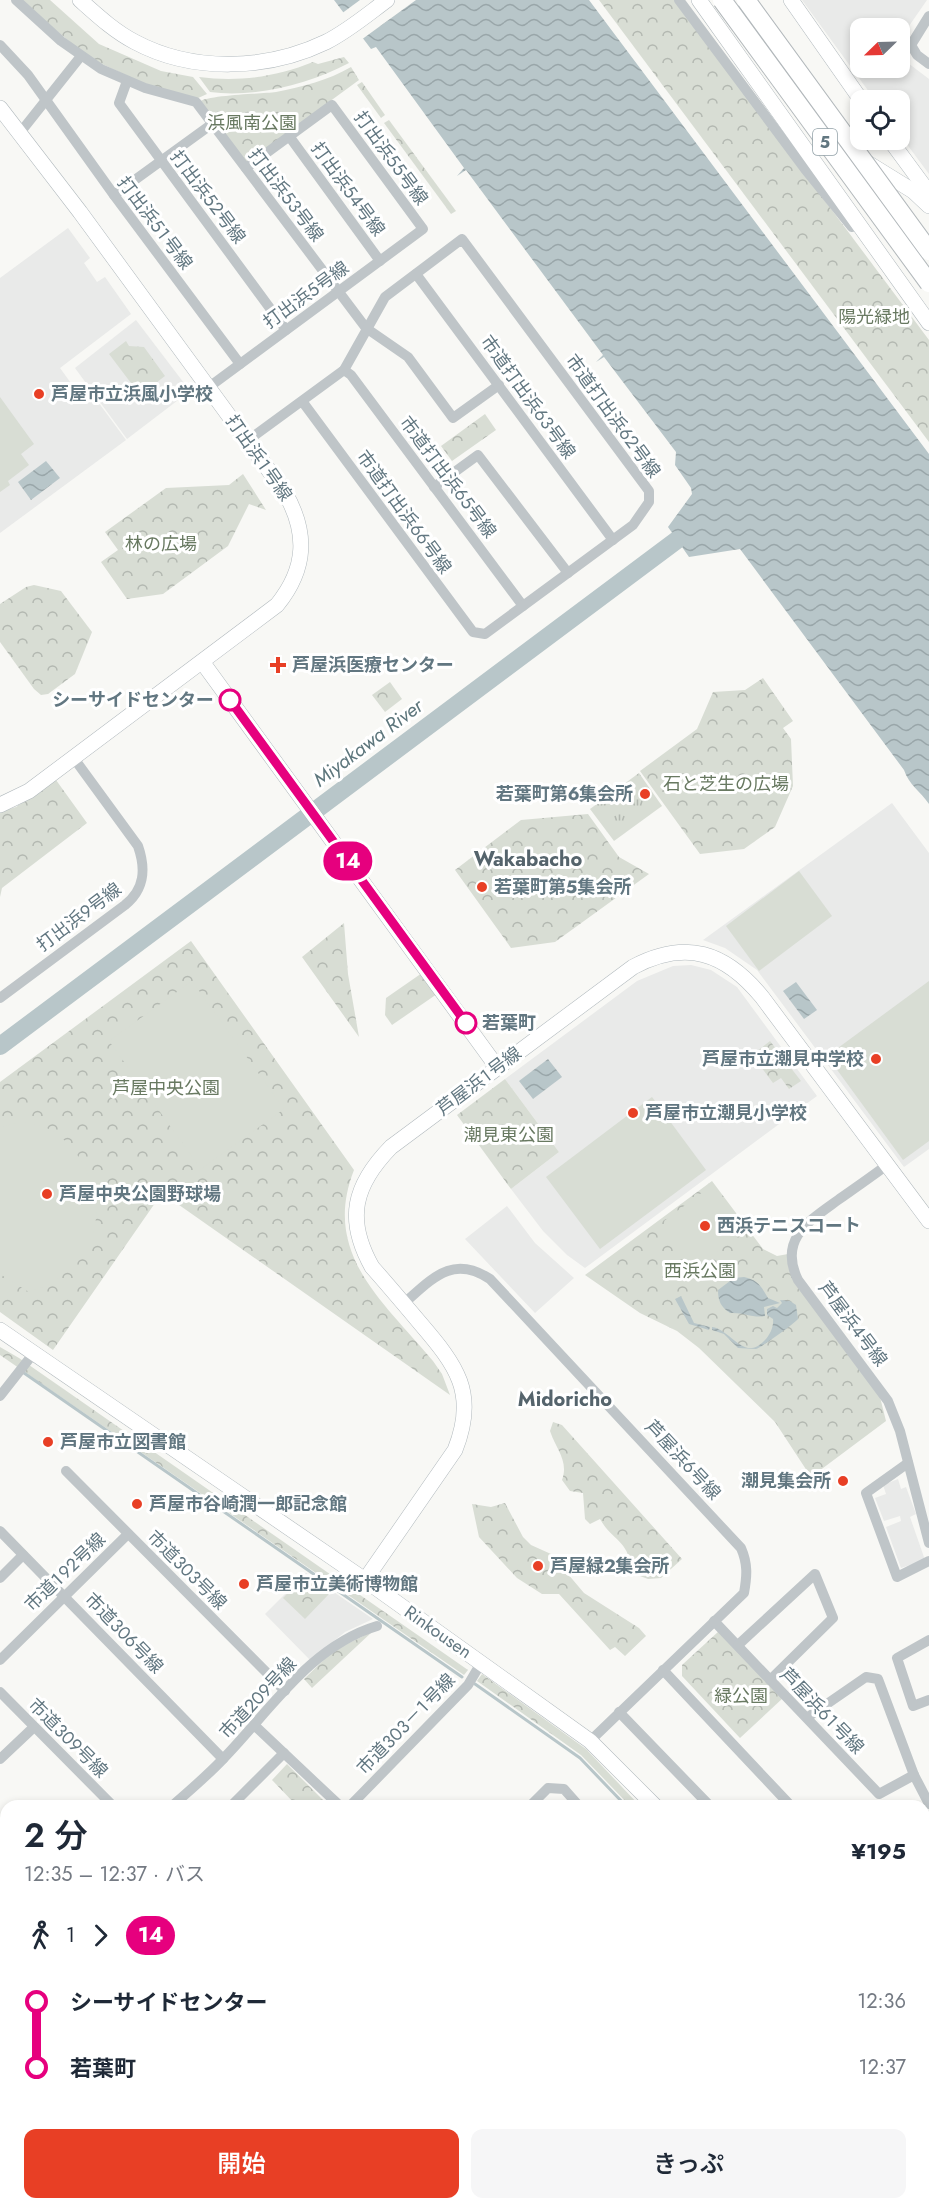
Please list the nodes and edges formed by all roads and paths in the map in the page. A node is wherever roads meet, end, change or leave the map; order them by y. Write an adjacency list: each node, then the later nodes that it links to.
1 (16, 0): 11 (street, 打出浜５３号線)
2 (80, 0): 3 (street)
3 (387, 0)
4 (680, 0): 33 (street)
5 (699, 0): 15 (street)
6 (722, 0): 31 (highway, 5, bridge)
7 (746, 0): 28 (highway, 5, bridge)
8 (791, 0): 14 (street)
9 (929, 16): 12 (street)
10 (0, 45): 16 (street, 打出浜５１号線)
11 (81, 56): 13 (street, 打出浜５３号線); 16 (street)
12 (929, 64)
13 (127, 81): 18 (street, 打出浜５３号線); 22 (street, 打出浜５２号線)
14 (854, 90)
15 (770, 98): 26 (street); 33 (street)
16 (45, 101): 19 (street); 25 (street, 打出浜５１号線)
17 (0, 108): 19 (street, 打出浜１号線)
18 (212, 123): 22 (street); 23 (street, 打出浜５３号線)
19 (19, 134): 40 (street, 打出浜１号線)
20 (290, 136): 23 (street, 打出浜５５号線); 27 (street, 打出浜５５号線); 29 (street, 打出浜５４号線)
21 (897, 150): 24 (street)
22 (161, 162): 25 (street); 36 (street, 打出浜５２号線)
23 (246, 168): 32 (street, 打出浜５３号線)
24 (929, 193)
25 (114, 195): 37 (street, 打出浜５１号線)
26 (929, 206)
27 (423, 229): 29 (street, 打出浜５号線)
28 (929, 251)
29 (380, 261): 32 (street, 打出浜５号線)
30 (416, 274): 35 (street); 39 (street, 市道打出浜６３号線); 44 (street, 市道打出浜６２号線)
31 (929, 283)
32 (338, 292): 35 (street, 打出浜５３号線); 36 (street, 打出浜５号線)
33 (918, 308): 34 (street)
34 (929, 323)
35 (366, 328): 38 (street); 39 (street, 打出浜５３号線)
36 (286, 330): 37 (street, 打出浜５号線)
37 (240, 364): 40 (street, 打出浜５号線)
38 (344, 370): 41 (street); 43 (street, 市道打出浜６５号線)
39 (499, 385): 44 (street, 市道打出浜６３号線)
40 (208, 387): 42 (street, 打出浜１号線)
41 (302, 401): 42 (street); 47 (street, 市道打出浜６６号線)
42 (247, 441): 48 (street, 打出浜１号線)
43 (434, 487): 45 (street); 46 (street, 市道打出浜６５号線)
44 (613, 540): 45 (street, 市道打出浜６２号線)
45 (568, 573): 46 (street, 市道打出浜６２号線)
46 (523, 606): 47 (street, 市道打出浜６２号線)
47 (485, 634)
48 (203, 663): 49 (street, 打出浜１号線); 52 (street)
49 (73, 757): 50 (street, 打出浜１号線); 51 (street, 打出浜９号線)
50 (0, 805)
51 (0, 998)
52 (497, 1067): 53 (street, 芦屋浜１号線); 55 (street, 芦屋浜１号線)
53 (887, 1165): 54 (street, 芦屋浜１号線); 59 (street, 芦屋浜４号線)
54 (929, 1221)
55 (403, 1304): 67 (street, 芦屋浜１号線); 69 (street, 芦屋浜６号線)
56 (0, 1330): 57 (street, Rinkousen)
57 (33, 1354): 58 (street); 67 (street, Rinkousen)
58 (0, 1396)
59 (908, 1463): 63 (street, 芦屋浜４号線); 65 (street)
60 (66, 1471): 62 (street, 市道３０３号線)
61 (0, 1531): 64 (street, 市道３０６号線)
62 (128, 1534): 68 (street, 市道１９２号線); 77 (street, 市道３０３号線)
63 (929, 1543)
64 (23, 1555): 66 (street); 68 (street, 市道３０６号線)
65 (929, 1561)
66 (0, 1578)
67 (365, 1580): 74 (street, Rinkousen)
68 (64, 1596): 73 (street, 市道１９２号線); 87 (street, 市道３０６号線)
69 (714, 1621): 72 (street, 芦屋浜６１号線); 75 (street, 芦屋浜６号線)
70 (377, 1626): 77 (street, 市道２０９号線)
71 (929, 1640): 79 (street)
72 (738, 1645): 76 (street, 芦屋浜６１号線); 76 (street)
73 (0, 1660)
74 (482, 1663): 84 (street, Rinkousen); 93 (street, 市道３０３－１号線)
75 (663, 1670): 80 (street, 芦屋浜６号線); 98 (street)
76 (770, 1680): 81 (street, 芦屋浜６１号線)
77 (285, 1691): 82 (street, 市道２０９号線)
78 (0, 1692): 83 (street, 市道３０９号線)
79 (929, 1700)
80 (619, 1712): 84 (street, 芦屋浜６号線); 97 (street)
81 (808, 1717): 88 (street, 芦屋浜６１号線); 88 (street)
82 (254, 1725): 85 (street); 87 (street, 市道２０９号線)
83 (34, 1727): 86 (street); 89 (street, 市道３０９号線)
84 (590, 1741): 96 (street, Rinkousen)
85 (284, 1753): 91 (street); 92 (street)
86 (0, 1759)
87 (223, 1760): 90 (street, 市道２０９号線)
88 (914, 1775): 99 (street)
89 (107, 1800)
90 (179, 1800)
91 (237, 1800)
92 (334, 1800)
93 (356, 1800)
94 (536, 1800): 95 (street)
95 (574, 1800)
96 (649, 1800)
97 (704, 1800)
98 (785, 1800)
99 (927, 1800)

